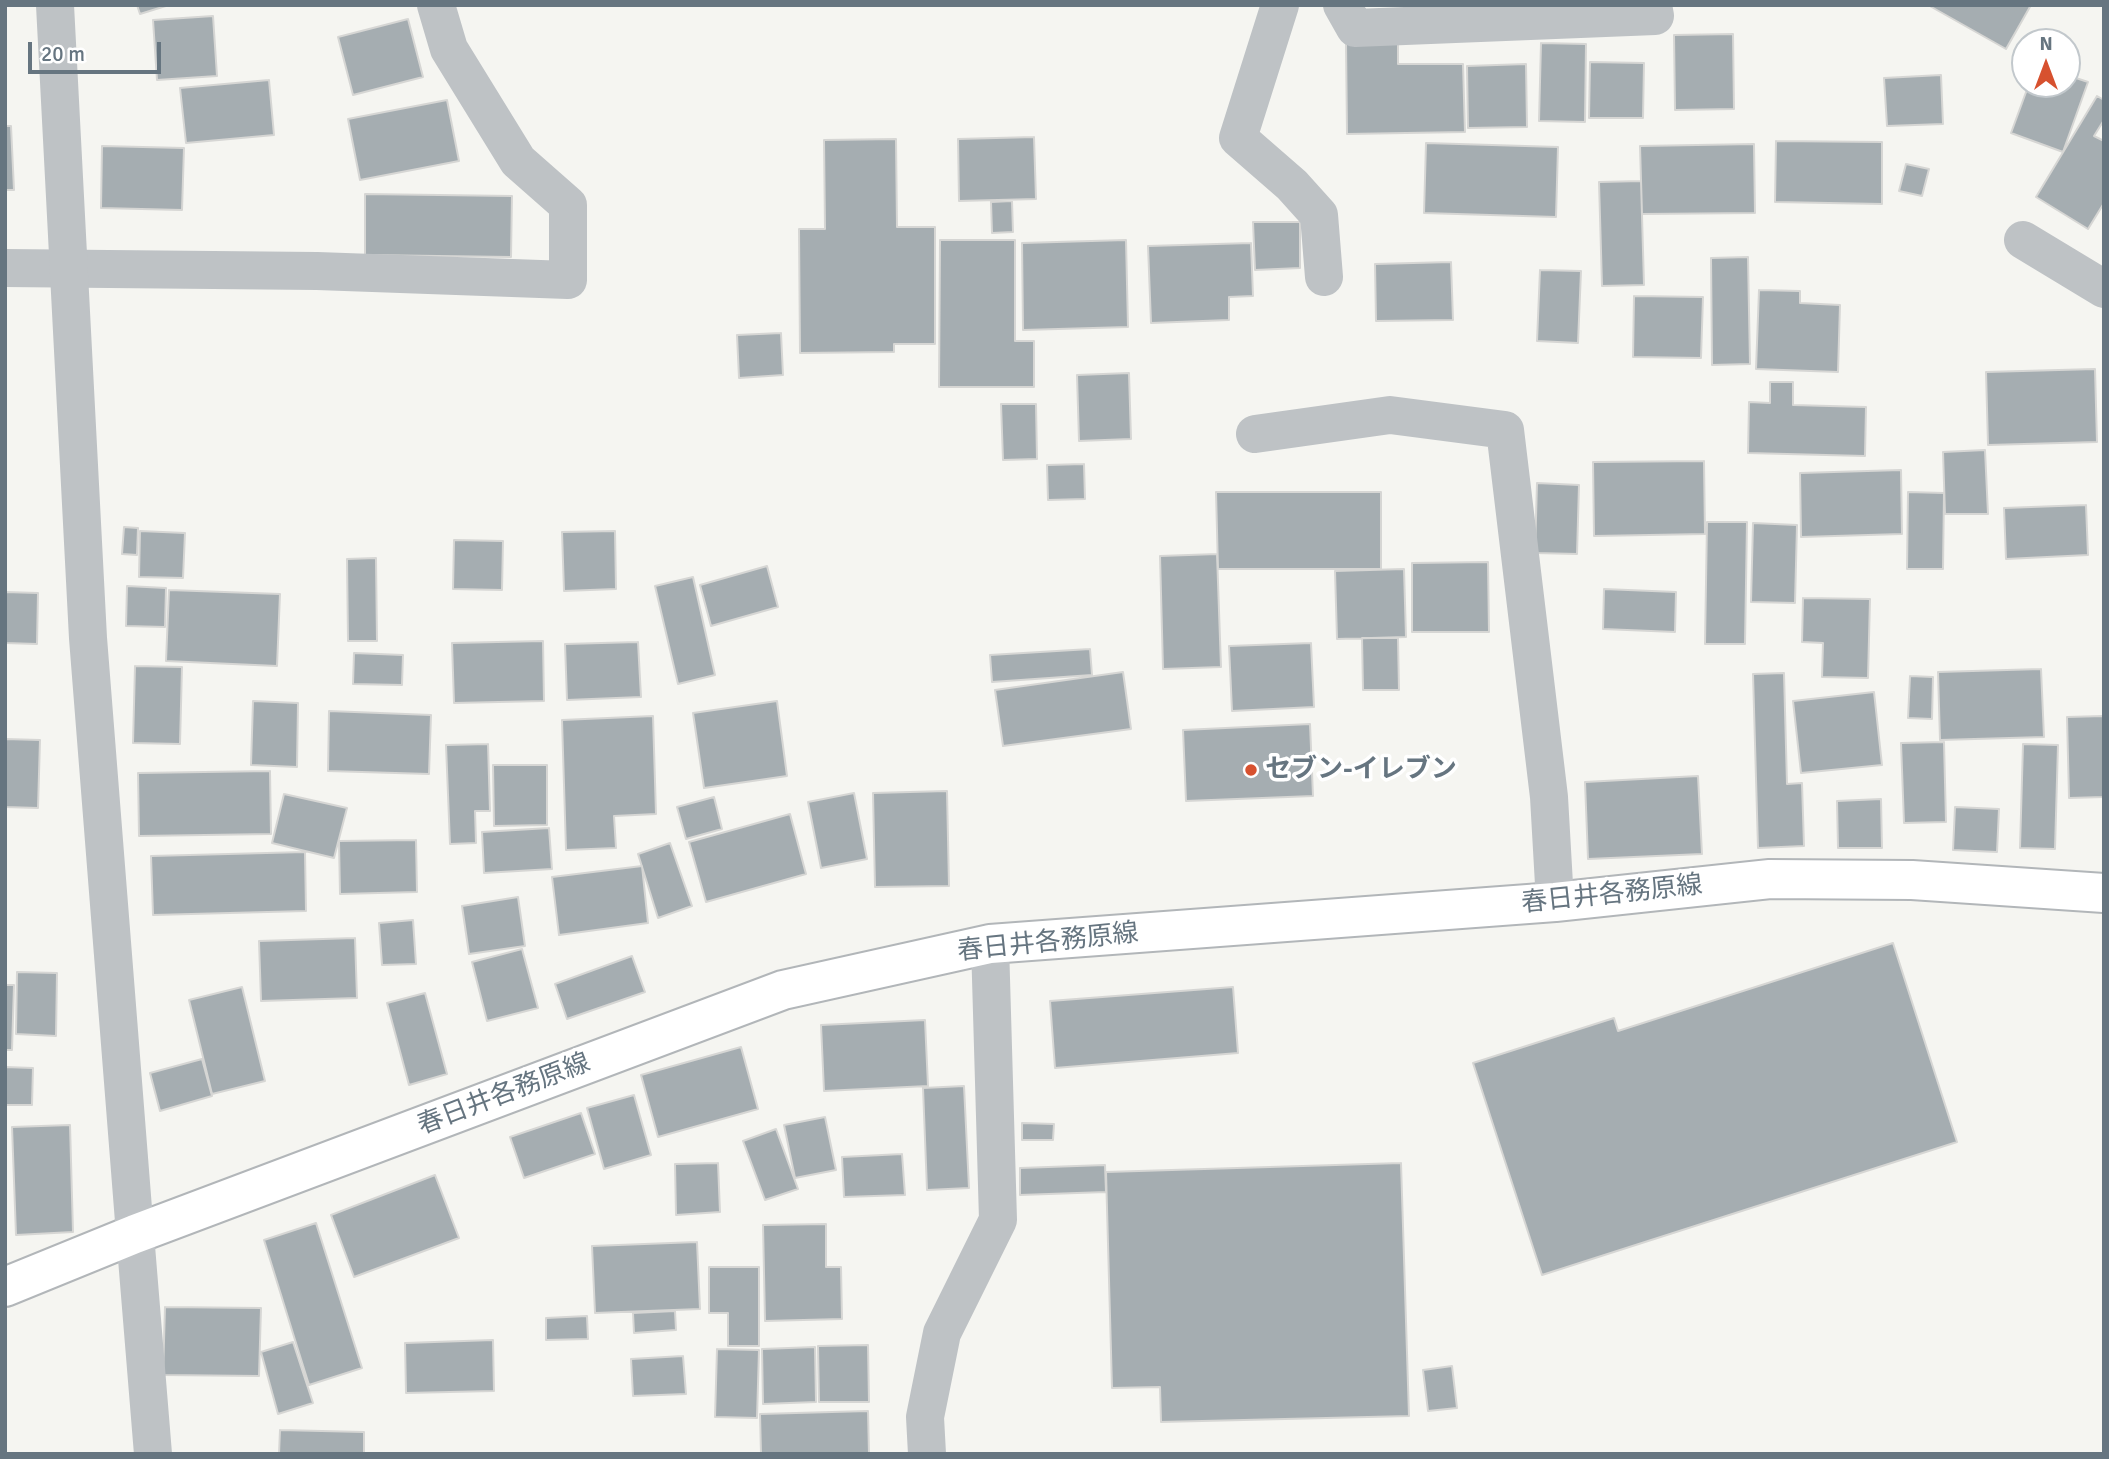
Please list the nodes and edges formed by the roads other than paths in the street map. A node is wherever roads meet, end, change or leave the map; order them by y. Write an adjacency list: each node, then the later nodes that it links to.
1 (55, 5): 8 (street)
2 (436, 5): 8 (street)
3 (1280, 5): 9 (street)
4 (1342, 5): 5 (street)
5 (1653, 5)
6 (2023, 240): 10 (street)
7 (5, 268): 8 (street)
8 (68, 269): 15 (street)
9 (1324, 277)
10 (2104, 289)
11 (1255, 434): 13 (street)
12 (2104, 893): 13 (main road, 春日井各務原線)
13 (1555, 902): 14 (main road, 春日井各務原線)
14 (990, 944): 15 (main road, 春日井各務原線); 18 (street)
15 (135, 1234): 16 (main road, 春日井各務原線); 17 (street)
16 (5, 1287)
17 (153, 1454)
18 (927, 1454)

